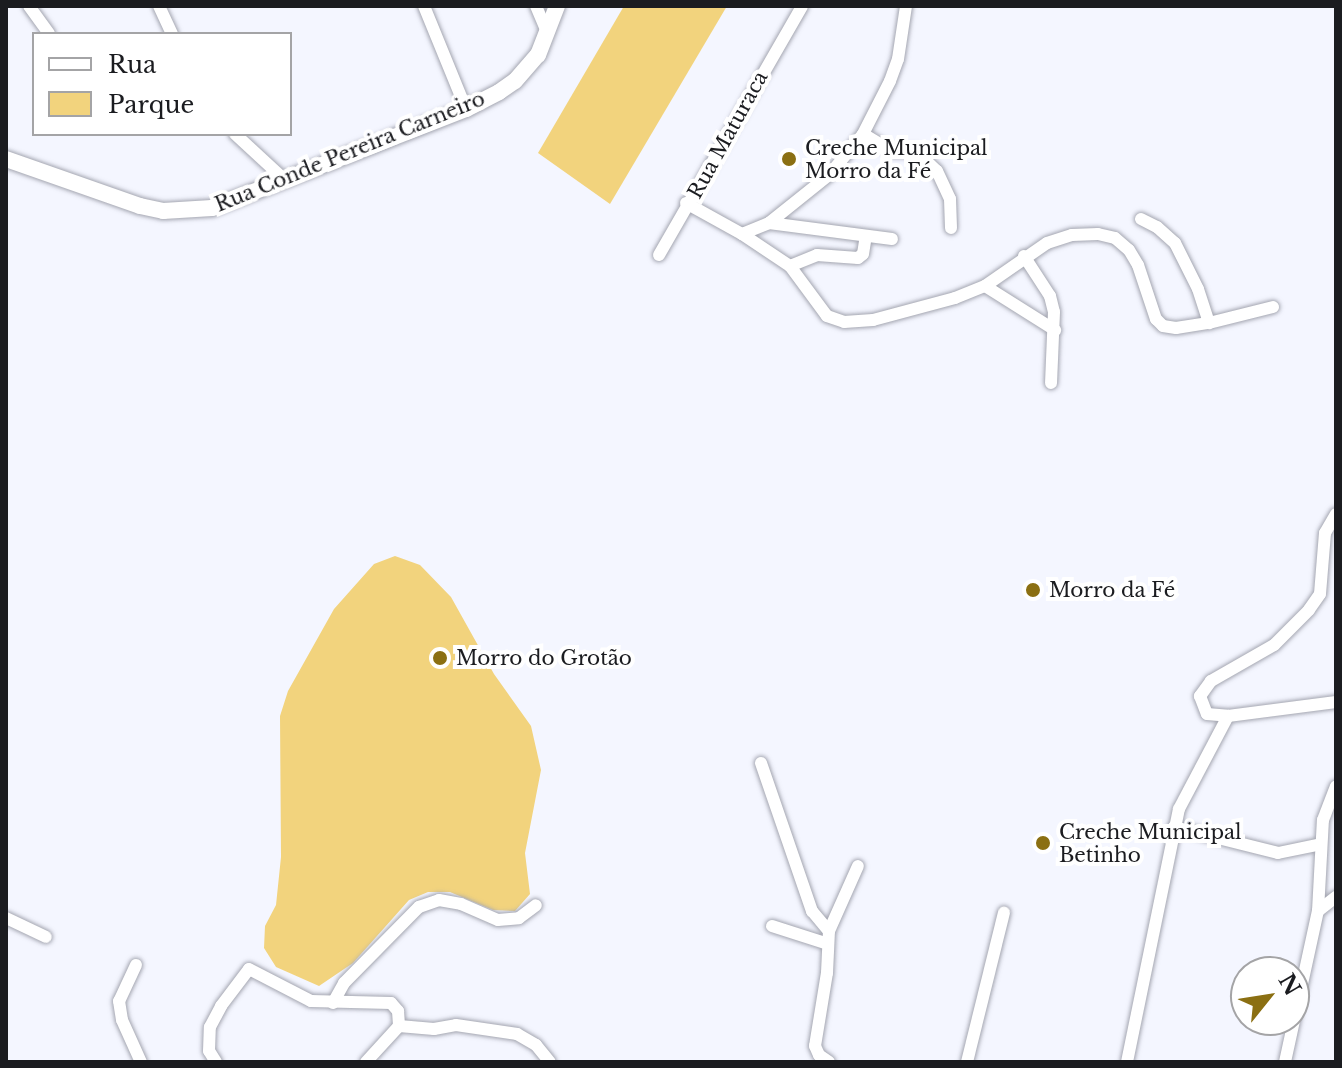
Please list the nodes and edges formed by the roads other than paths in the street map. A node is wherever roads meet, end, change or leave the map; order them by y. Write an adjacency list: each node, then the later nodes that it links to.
1 (29, 6): 8 (street)
2 (159, 6): 9 (street)
3 (424, 6): 11 (street)
4 (536, 6): 10 (street)
5 (557, 6): 10 (street, Rua Conde Pereira Carneiro)
6 (802, 6): 16 (street, Rua Maturaca)
7 (906, 6): 12 (street)
8 (48, 32)
9 (171, 32)
10 (548, 34): 11 (street, Rua Conde Pereira Carneiro)
11 (466, 109): 15 (street, Rua Conde Pereira Carneiro)
12 (863, 134): 18 (street); 19 (street)
13 (237, 136): 15 (street)
14 (6, 159): 15 (street, Rua Conde Pereira Carneiro)
15 (286, 181)
16 (686, 203): 20 (street, Rua Maturaca); 23 (street)
17 (1141, 219): 28 (street)
18 (769, 223): 20 (street); 21 (street)
19 (951, 228)
20 (742, 234): 25 (street, Rua Maturaca)
21 (866, 236): 22 (street); 25 (street)
22 (892, 239)
23 (659, 255)
24 (1024, 256): 26 (street, Rua Maturaca); 28 (street, Rua Maturaca); 29 (street)
25 (790, 266): 26 (street, Rua Maturaca)
26 (985, 286): 29 (street)
27 (1273, 307): 28 (street)
28 (1209, 323)
29 (1055, 330): 30 (street)
30 (1051, 383)
31 (1336, 514): 33 (street)
32 (1336, 702): 33 (street)
33 (1228, 716): 36 (street)
34 (761, 763): 46 (street)
35 (1336, 786): 37 (street)
36 (1174, 827): 37 (street); 56 (street)
37 (1321, 844): 41 (street)
38 (858, 866): 46 (street)
39 (1336, 897): 41 (street)
40 (536, 905): 48 (street)
41 (1318, 911): 57 (street)
42 (1004, 913): 55 (street)
43 (6, 918): 45 (street)
44 (772, 926): 46 (street)
45 (46, 937)
46 (828, 937): 50 (street)
47 (136, 965): 51 (street)
48 (333, 1003): 49 (street); 52 (street)
49 (399, 1026): 53 (street); 54 (street)
50 (824, 1058)
51 (141, 1062)
52 (216, 1062)
53 (366, 1062)
54 (550, 1062)
55 (967, 1062)
56 (1127, 1062)
57 (1285, 1062)

